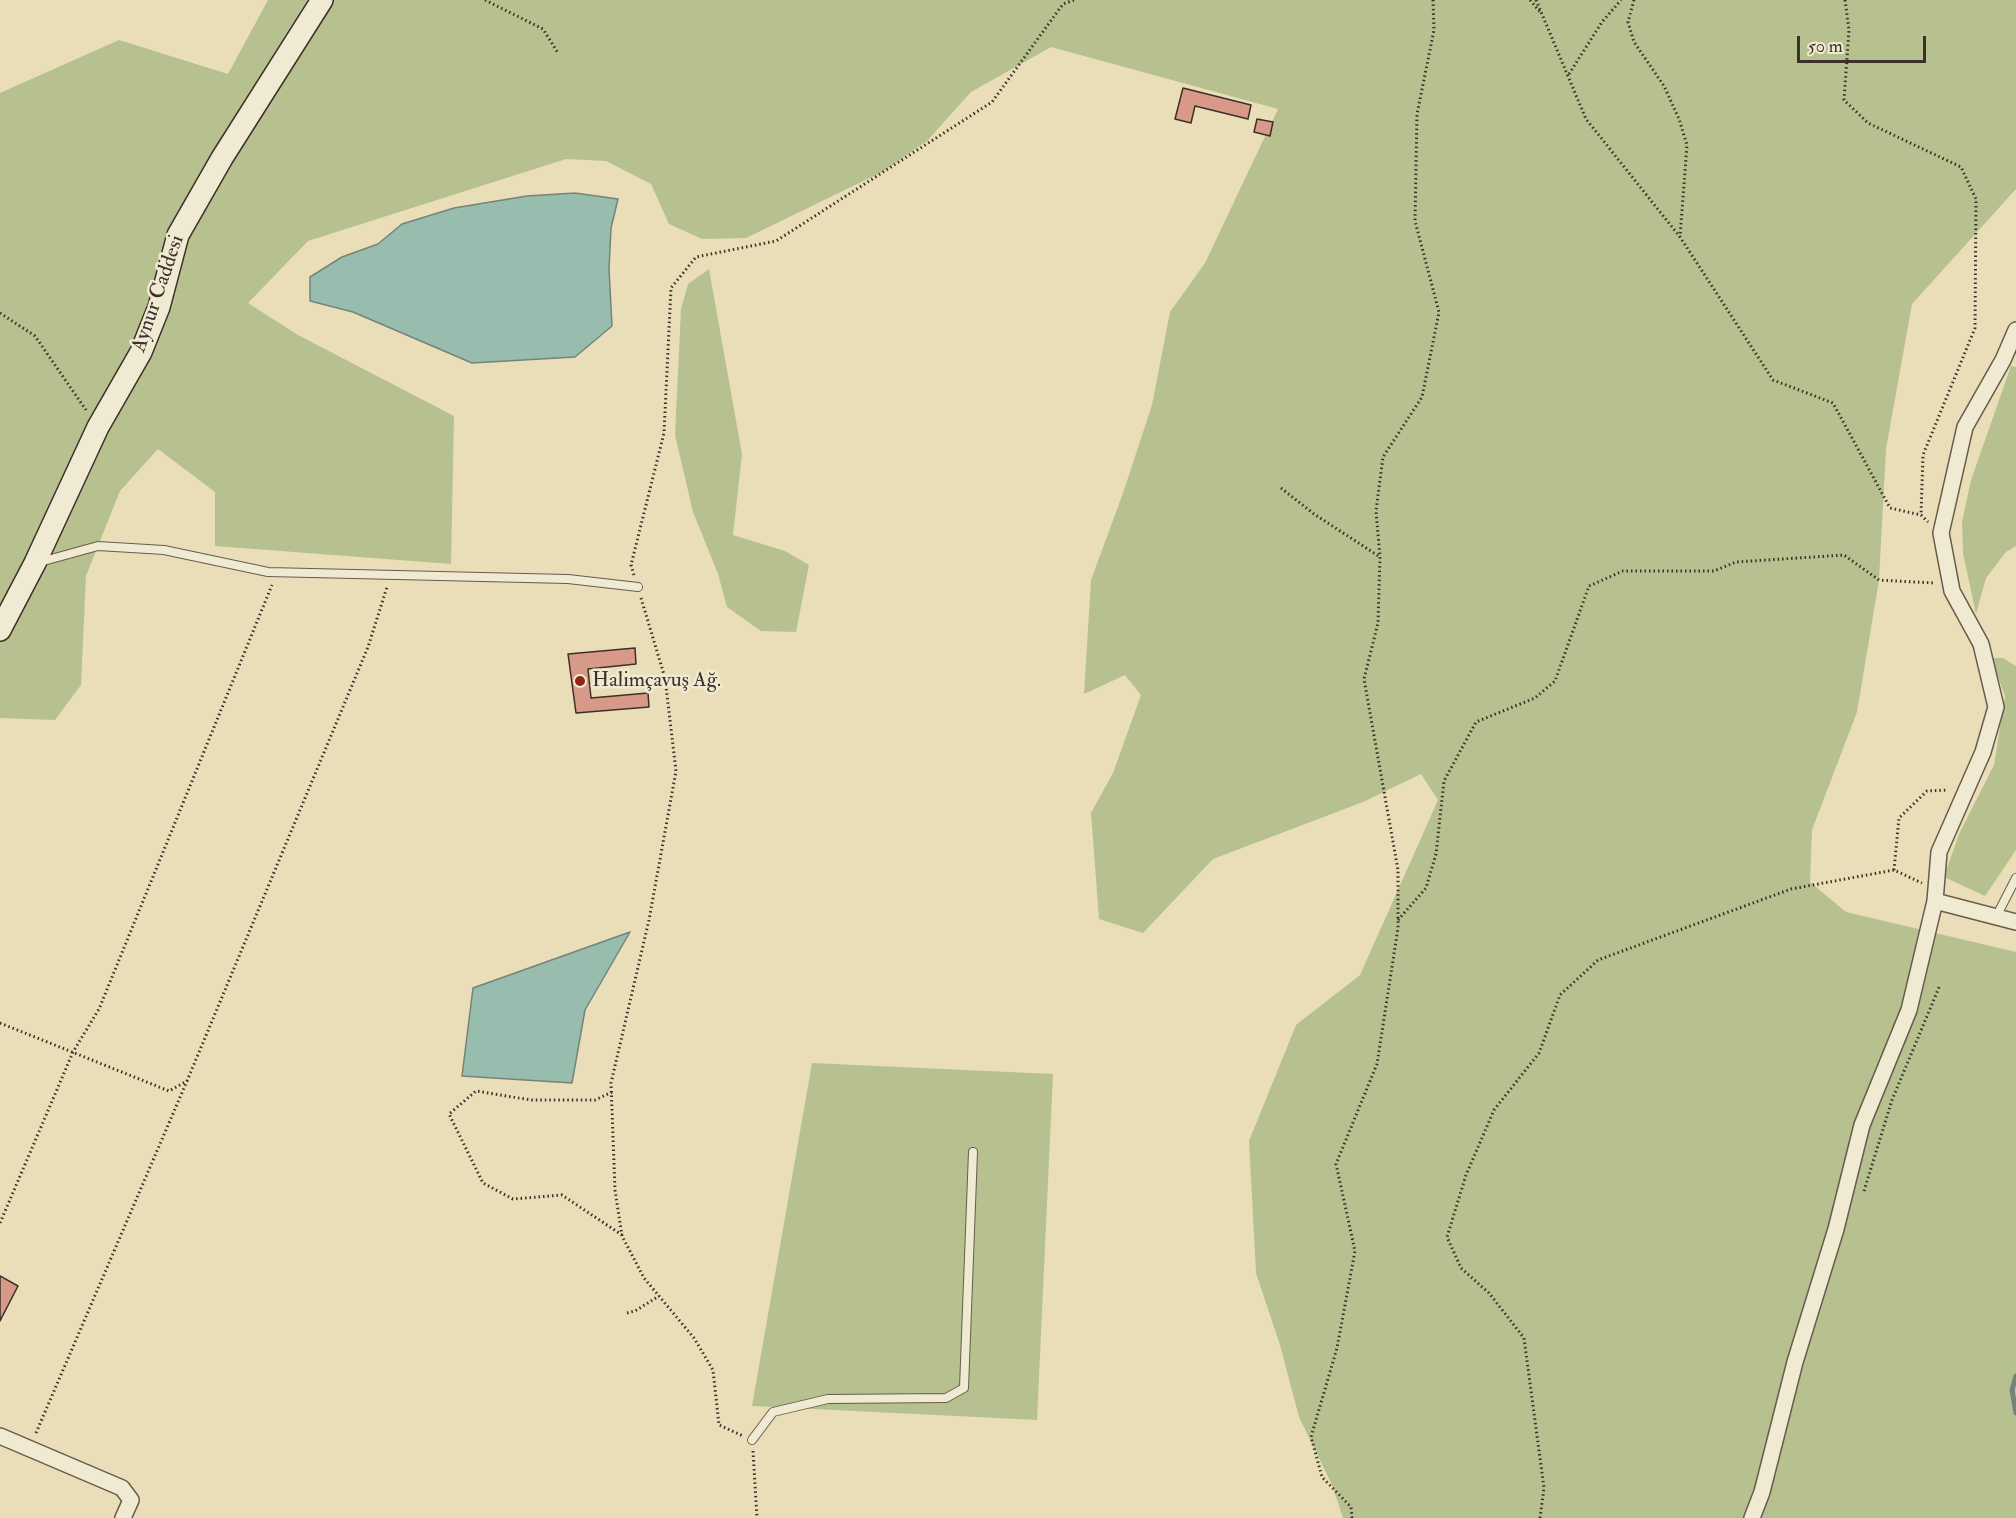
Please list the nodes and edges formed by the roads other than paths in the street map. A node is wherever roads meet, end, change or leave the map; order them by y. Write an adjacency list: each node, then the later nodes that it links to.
1 (322, 0): 3 (street, Aynur Caddesi)
2 (2016, 330): 7 (street)
3 (35, 563): 4 (lane); 5 (street, Aynur Caddesi)
4 (638, 587)
5 (0, 630)
6 (2016, 878): 8 (lane)
7 (1936, 896): 8 (street); 14 (street)
8 (1996, 916): 9 (street)
9 (2016, 922)
10 (973, 1152): 12 (lane)
11 (0, 1436): 13 (street)
12 (752, 1440)
13 (123, 1518)
14 (1752, 1518)

